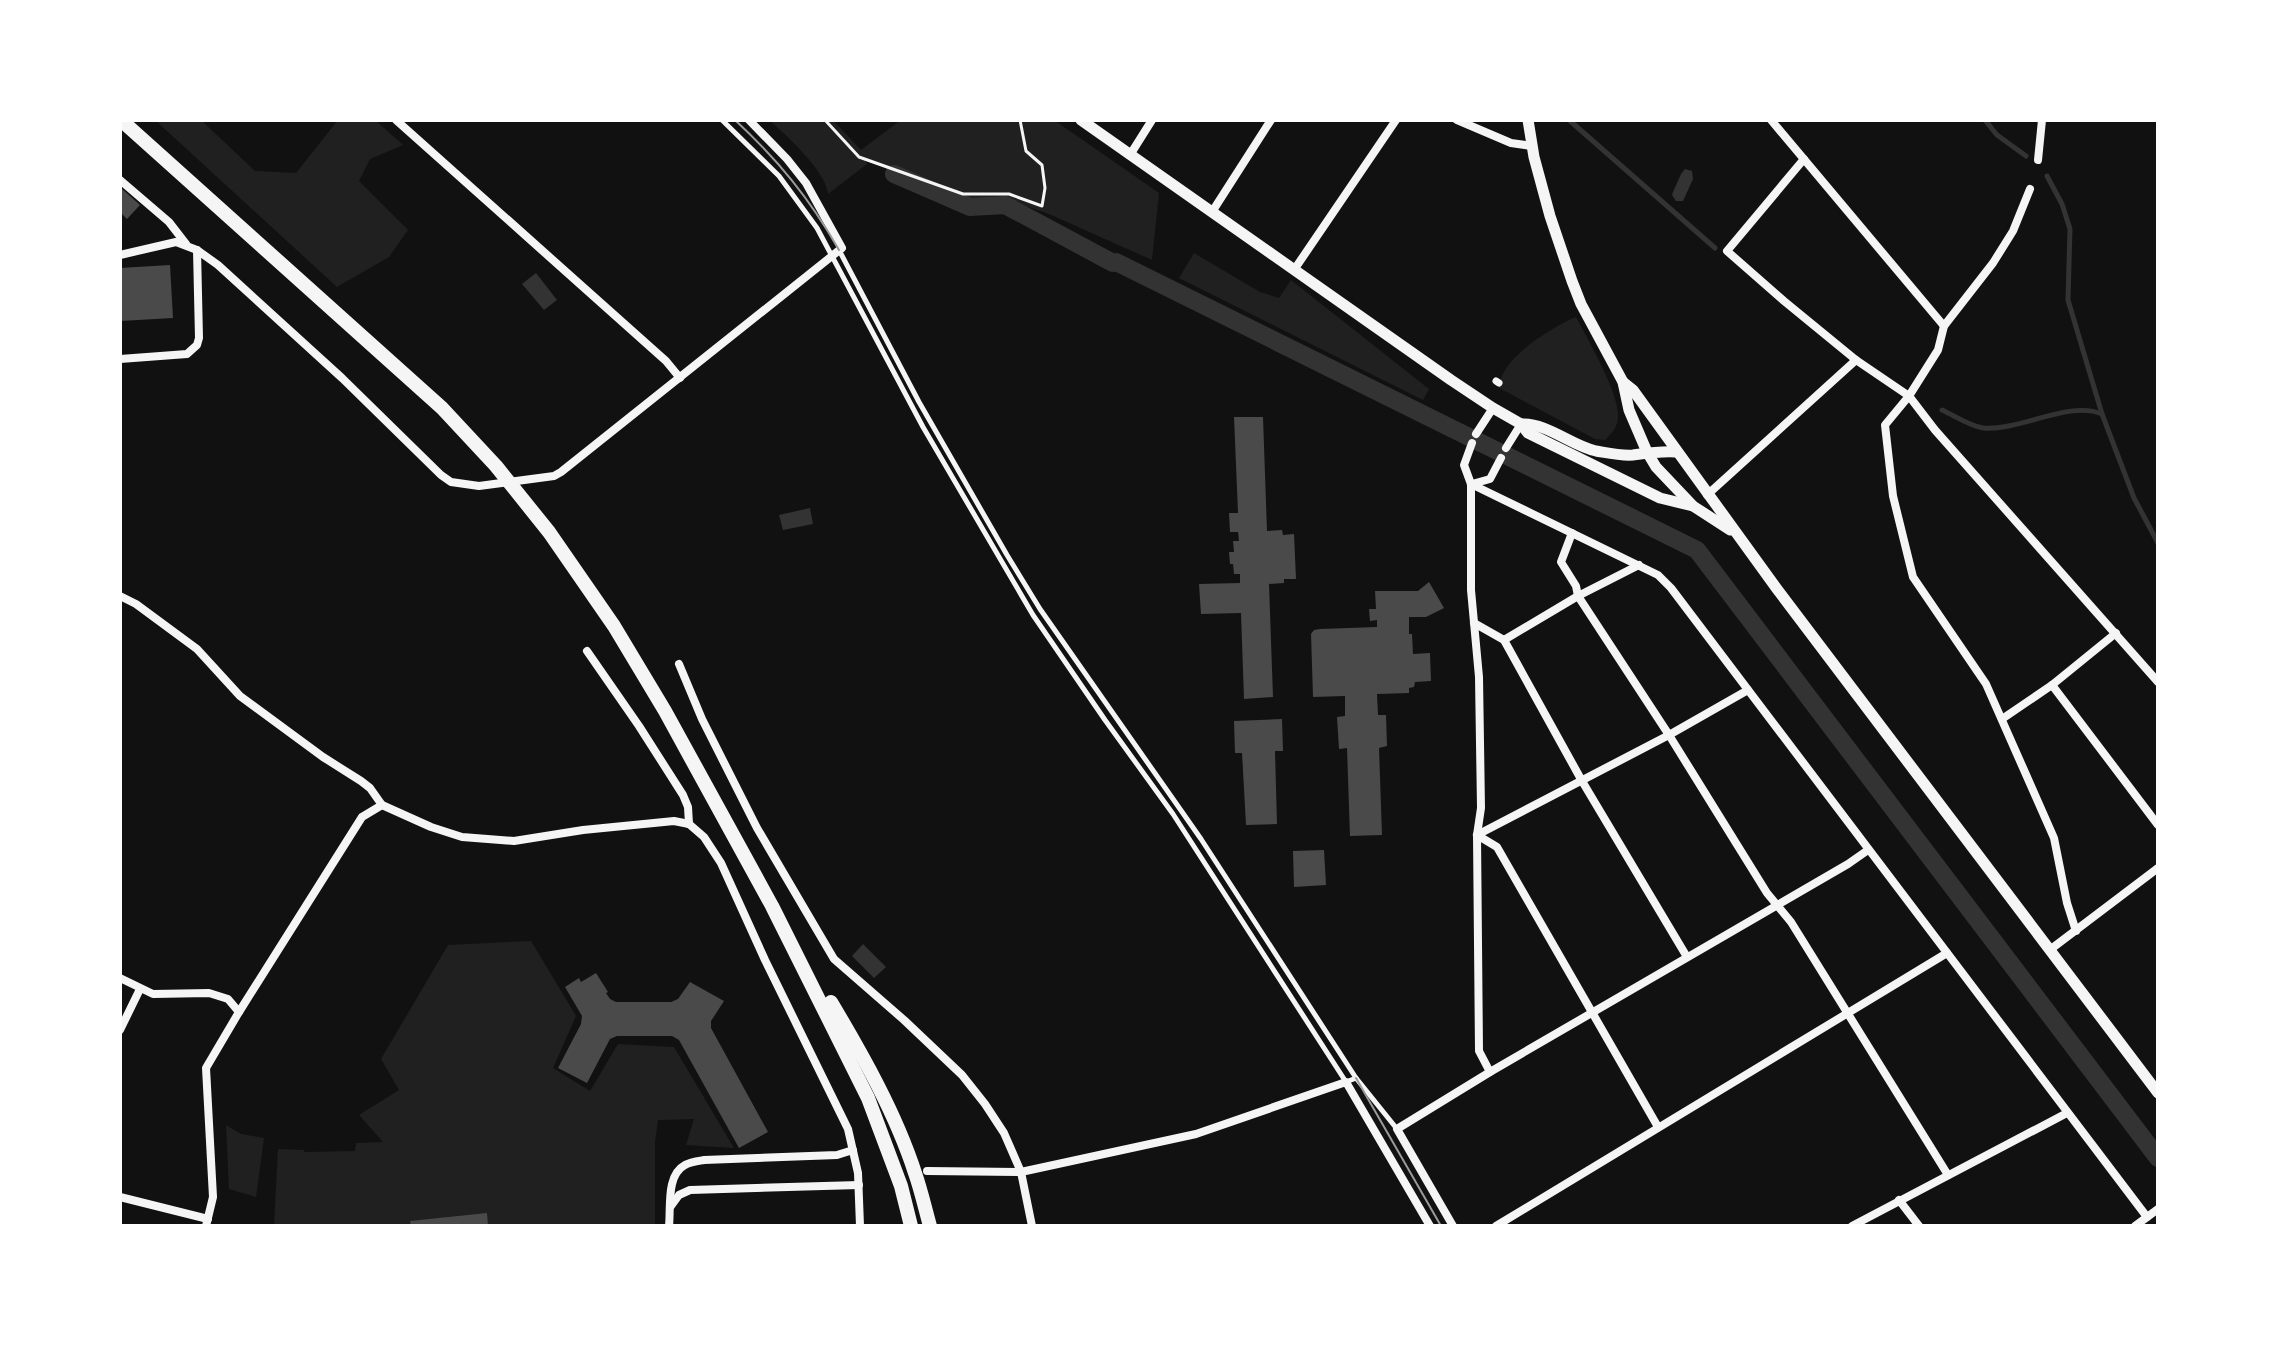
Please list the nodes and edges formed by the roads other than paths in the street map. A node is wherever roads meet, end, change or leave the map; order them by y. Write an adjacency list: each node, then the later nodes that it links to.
1 (121, 120): 64 (main road)
2 (396, 120): 28 (street)
3 (722, 120): 22 (lane)
4 (749, 120): 22 (street)
5 (1081, 120): 14 (street)
6 (1152, 120): 14 (street)
7 (1271, 120): 19 (street)
8 (1396, 120): 24 (street)
9 (1457, 120): 13 (street)
10 (1528, 120): 13 (street)
11 (1771, 120): 15 (street)
12 (2042, 120): 16 (street)
13 (1532, 146): 29 (street)
14 (1130, 155): 19 (street)
15 (1804, 159): 25 (street); 27 (street)
16 (2038, 160)
17 (120, 180): 20 (street)
18 (2030, 189): 25 (street)
19 (1212, 212): 24 (street)
20 (187, 245): 21 (street); 23 (street)
21 (197, 250): 26 (street); 28 (street)
22 (838, 251): 28 (street); 77 (lane); 78 (lane)
23 (120, 255)
24 (1294, 270): 31 (street)
25 (1944, 326): 30 (street)
26 (120, 359)
27 (1856, 360): 30 (street); 40 (street)
28 (680, 378)
29 (1623, 382): 36 (street); 37 (street)
30 (1909, 396): 48 (street); 55 (street)
31 (1493, 408): 32 (street); 33 (street)
32 (1521, 424): 35 (street); 36 (street); 41 (street)
33 (1476, 434)
34 (1472, 443): 39 (street)
35 (1506, 448)
36 (1647, 452): 37 (street); 41 (street)
37 (1676, 452): 40 (street)
38 (1501, 458): 39 (street)
39 (1471, 484): 42 (street); 47 (street)
40 (1707, 495): 41 (street); 43 (street)
41 (1693, 506): 43 (street)
42 (1572, 533): 44 (street); 46 (street)
43 (1737, 535): 67 (street)
44 (1639, 565): 46 (street); 54 (street)
45 (120, 596): 58 (street)
46 (1578, 596): 49 (street); 56 (street)
47 (1474, 623): 49 (street); 61 (street)
48 (2116, 633): 52 (street); 53 (street)
49 (1504, 640): 57 (street)
50 (587, 651): 59 (street)
51 (679, 664): 85 (street)
52 (2158, 682)
53 (2052, 685): 55 (street); 60 (street)
54 (1748, 690): 56 (street); 62 (street)
55 (2002, 719): 66 (street)
56 (1669, 735): 57 (street); 65 (street)
57 (1582, 781): 61 (street); 69 (street)
58 (382, 805): 59 (street); 72 (street)
59 (689, 824): 83 (street)
60 (2158, 825)
61 (1477, 835): 73 (street); 76 (street)
62 (1868, 850): 65 (street); 68 (street)
63 (2158, 868): 66 (street)
64 (772, 906): 88 (main road); 99 (main road)
65 (1778, 906): 69 (street); 74 (street)
66 (2076, 931): 67 (street)
67 (2051, 949): 79 (street)
68 (1947, 953): 74 (street); 80 (street)
69 (1687, 957): 73 (street)
70 (120, 978): 71 (street)
71 (140, 989): 72 (street); 75 (street)
72 (239, 1012): 94 (street)
73 (1593, 1013): 76 (street); 81 (street)
74 (1847, 1014): 81 (street); 86 (street)
75 (120, 1030)
76 (1490, 1072): 82 (street)
77 (1356, 1078): 78 (lane); 82 (lane)
78 (1346, 1082): 85 (street); 101 (street)
79 (2158, 1093)
80 (2067, 1113): 86 (street); 93 (street)
81 (1658, 1127): 103 (street)
82 (1397, 1129): 102 (street)
83 (853, 1150): 87 (street); 91 (street)
84 (927, 1171): 85 (street)
85 (1021, 1172): 100 (street)
86 (1948, 1175): 90 (street)
87 (859, 1185): 91 (street); 96 (street)
88 (901, 1186): 97 (main road); 98 (main road)
89 (120, 1197): 94 (street)
90 (1899, 1200): 104 (street); 105 (street)
91 (671, 1206): 95 (street)
92 (2158, 1209): 93 (street)
93 (2147, 1217): 106 (street); 107 (street)
94 (207, 1222)
95 (669, 1226)
96 (860, 1226)
97 (901, 1226)
98 (911, 1226)
99 (930, 1226)
100 (1032, 1226)
101 (1430, 1226)
102 (1453, 1226)
103 (1496, 1226)
104 (1852, 1226)
105 (1919, 1226)
106 (2135, 1226)
107 (2155, 1226)

